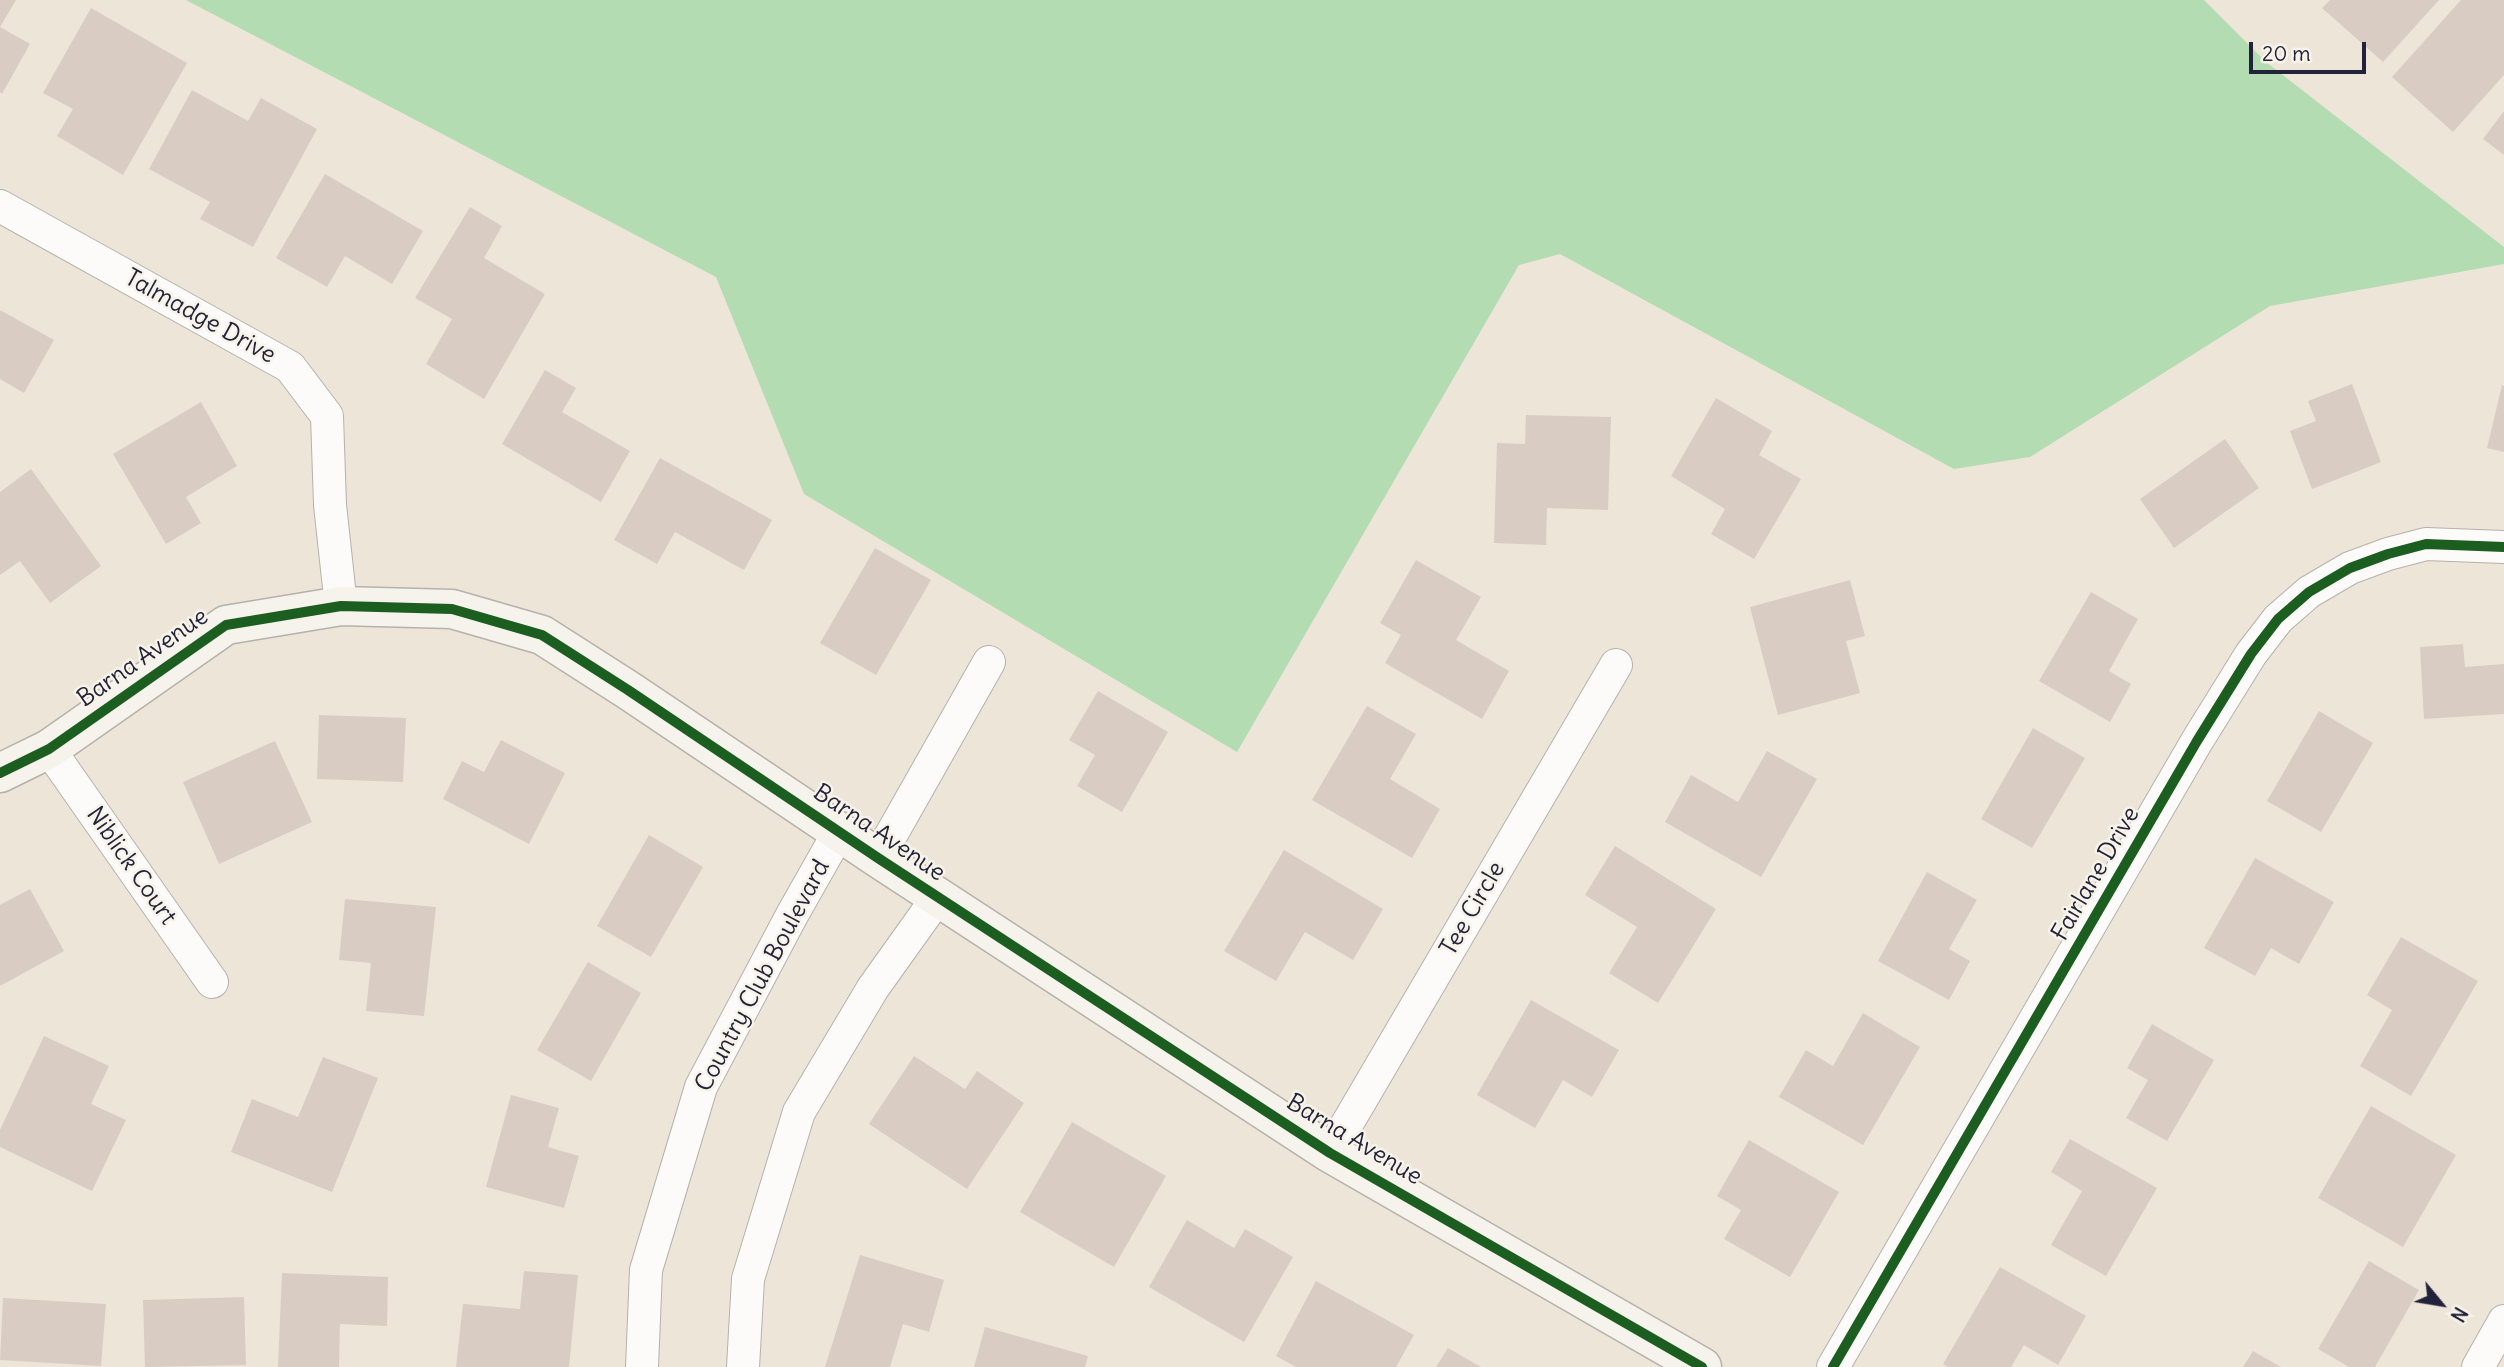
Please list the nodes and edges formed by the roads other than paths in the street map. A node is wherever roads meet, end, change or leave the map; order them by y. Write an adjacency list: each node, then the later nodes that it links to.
1 (0, 206): 3 (street, Talmadge Drive)
2 (2504, 548): 17 (street, Fairlane Drive)
3 (341, 606): 6 (street, Barna Avenue); 8 (street, Barna Avenue)
4 (989, 662): 9 (street)
5 (1616, 665): 12 (street, Tee Circle)
6 (49, 750): 7 (street, Barna Avenue); 11 (street, Niblick Court)
7 (0, 773)
8 (839, 832): 9 (street, Barna Avenue); 14 (street, Country Club Boulevard)
9 (878, 858): 10 (street, Barna Avenue)
10 (938, 897): 12 (street, Barna Avenue); 15 (street)
11 (212, 982)
12 (1330, 1153): 16 (street, Barna Avenue)
13 (2504, 1321): 18 (street)
14 (642, 1367)
15 (743, 1367)
16 (1702, 1367)
17 (1833, 1367)
18 (2478, 1367)

